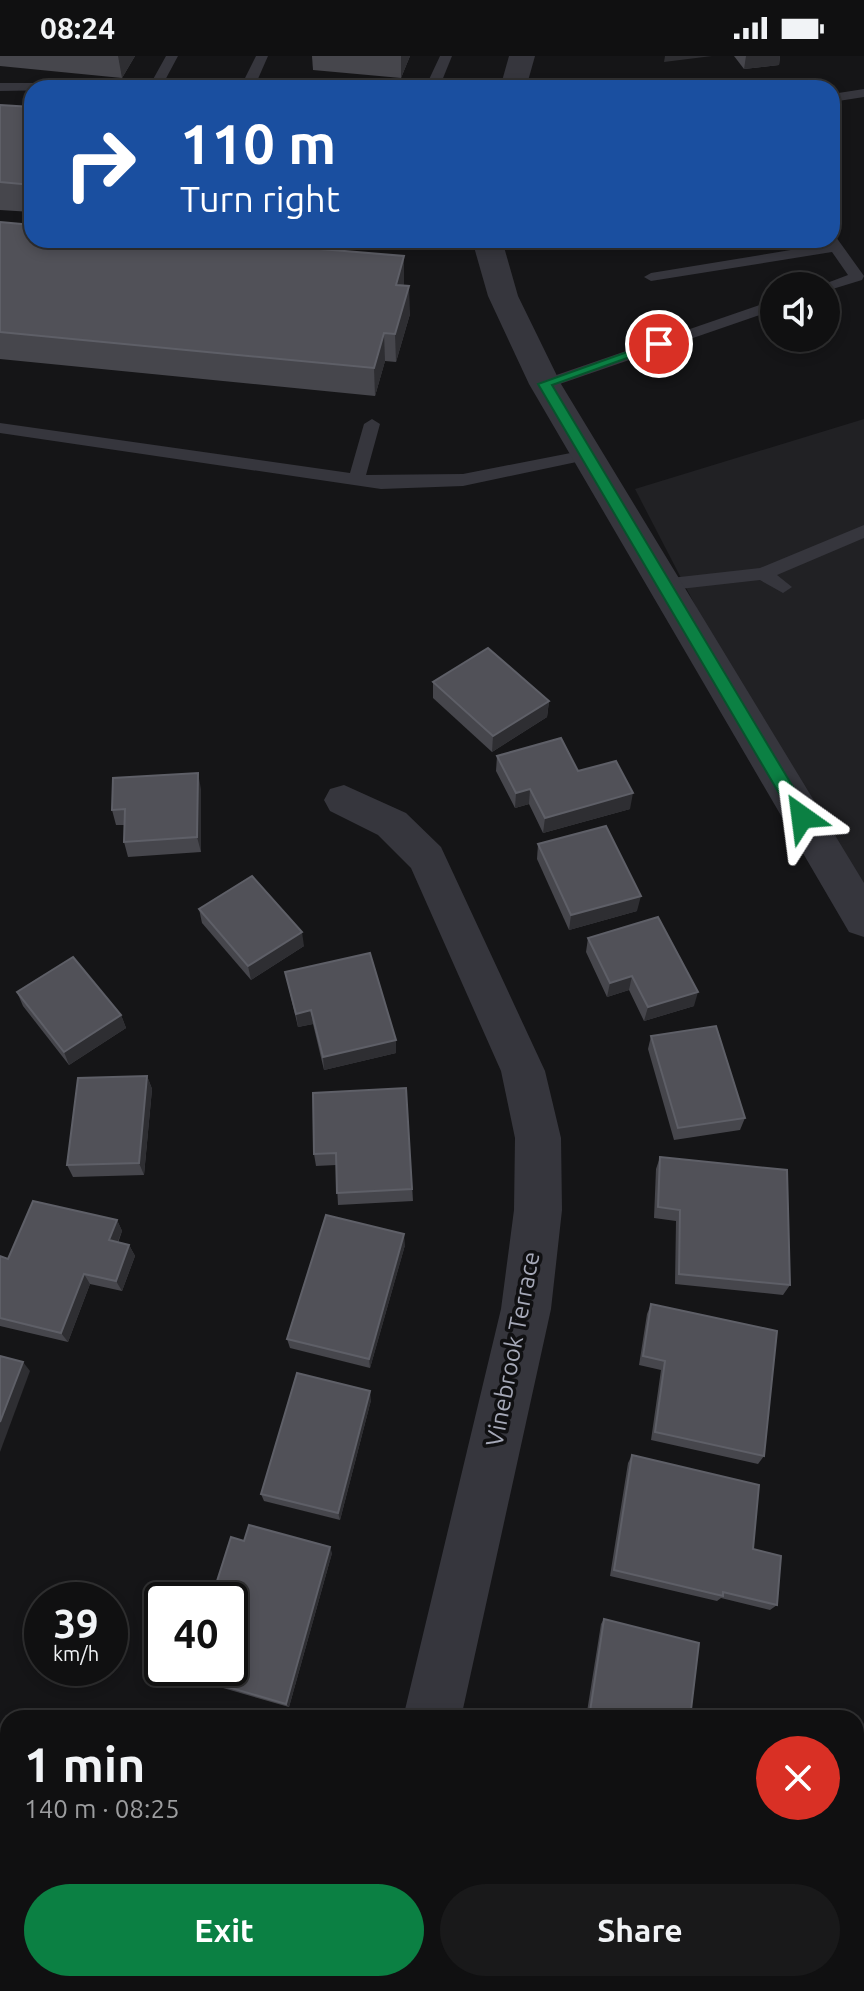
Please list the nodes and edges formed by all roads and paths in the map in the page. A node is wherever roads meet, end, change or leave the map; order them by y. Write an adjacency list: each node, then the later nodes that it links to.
1 (172, 56): 5 (lane)
2 (262, 56): 6 (lane)
3 (446, 56): 7 (lane)
4 (522, 56): 8 (street)
5 (159, 80)
6 (251, 80)
7 (436, 80)
8 (515, 80)
9 (0, 87): 10 (lane)
10 (24, 87)
11 (864, 93): 12 (lane)
12 (840, 97)
13 (488, 248): 19 (street)
14 (837, 249): 15 (lane); 16 (lane); 17 (lane)
15 (864, 256)
16 (651, 277)
17 (840, 282)
18 (760, 310): 19 (lane)
19 (545, 384): 22 (street)
20 (372, 424): 23 (lane)
21 (0, 428): 23 (lane)
22 (586, 455): 23 (lane); 26 (street)
23 (357, 479)
24 (864, 531): 25 (lane)
25 (763, 574): 26 (lane); 27 (lane)
26 (662, 585): 29 (street)
27 (783, 587)
28 (344, 800): 30 (street, Vinebrook Terrace)
29 (864, 920)
30 (434, 1710)

